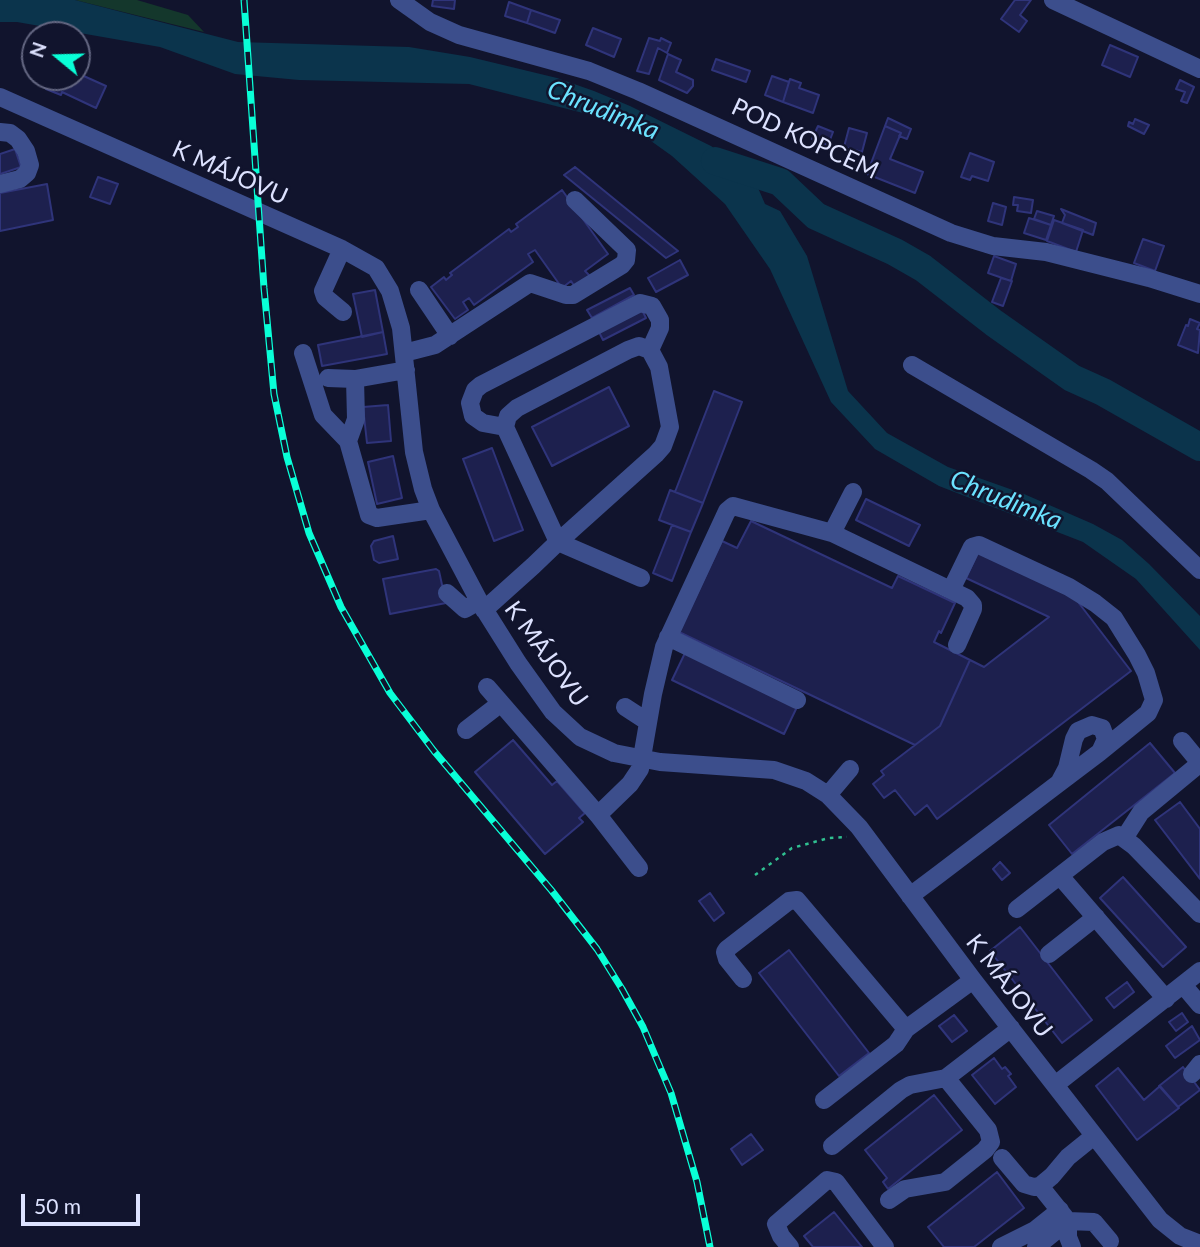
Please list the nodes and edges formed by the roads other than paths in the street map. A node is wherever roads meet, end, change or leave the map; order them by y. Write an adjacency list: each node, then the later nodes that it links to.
1 (398, 0): 11 (street, POD KOPCEM)
2 (1053, 0): 3 (street)
3 (1200, 69)
4 (0, 97): 5 (street, K MÁJOVU)
5 (19, 105): 6 (street); 9 (street, K MÁJOVU)
6 (3, 132): 7 (street)
7 (0, 184)
8 (575, 200): 13 (street)
9 (342, 248): 12 (street); 16 (street, K MÁJOVU)
10 (419, 290): 13 (street)
11 (1200, 294)
12 (343, 312)
13 (450, 336): 16 (street)
14 (650, 350): 20 (street); 20 (street); 25 (street)
15 (303, 354): 21 (street)
16 (405, 361): 19 (street); 23 (street, K MÁJOVU)
17 (912, 365): 26 (street)
18 (328, 378): 19 (street)
19 (355, 379): 21 (street)
20 (505, 427): 25 (street)
21 (348, 440): 23 (street)
22 (853, 492): 24 (street)
23 (431, 510): 30 (street, K MÁJOVU)
24 (832, 533): 28 (street); 31 (street)
25 (558, 542): 27 (street); 30 (street)
26 (1200, 570)
27 (641, 578)
28 (951, 590): 32 (street); 40 (street)
29 (447, 593): 30 (street)
30 (482, 605): 41 (street, K MÁJOVU)
31 (668, 637): 34 (street); 37 (street)
32 (957, 645)
33 (487, 687): 35 (street)
34 (797, 700)
35 (501, 703): 38 (street); 45 (street)
36 (625, 707): 37 (street)
37 (648, 722): 41 (street)
38 (466, 730)
39 (1182, 741): 46 (street)
40 (1100, 752): 43 (street); 43 (street)
41 (642, 759): 44 (street, K MÁJOVU); 45 (street)
42 (850, 769): 44 (street)
43 (1059, 783): 49 (street)
44 (828, 795): 49 (street, K MÁJOVU)
45 (598, 815): 47 (street)
46 (1125, 837): 48 (street); 51 (street)
47 (639, 868)
48 (1060, 876): 50 (street); 52 (street)
49 (910, 896): 56 (street, K MÁJOVU)
50 (1017, 909)
51 (1200, 914)
52 (1096, 917): 53 (street); 58 (street)
53 (1049, 954)
54 (1200, 971): 57 (street)
55 (743, 979): 61 (street)
56 (973, 980): 60 (street, K MÁJOVU); 61 (street)
57 (1184, 986): 58 (street); 59 (street)
58 (1167, 999): 63 (street)
59 (1200, 1005)
60 (1011, 1028): 62 (street); 63 (street, K MÁJOVU)
61 (906, 1029): 64 (street)
62 (946, 1078): 66 (street); 69 (street)
63 (1055, 1085): 65 (street, K MÁJOVU)
64 (824, 1100)
65 (1094, 1136): 68 (street); 72 (street, K MÁJOVU)
66 (832, 1146)
67 (1002, 1158): 68 (street)
68 (1040, 1186): 70 (street)
69 (889, 1200)
70 (1064, 1216): 71 (street); 75 (street); 76 (street); 77 (street)
71 (1110, 1241)
72 (1200, 1244)
73 (790, 1247): 74 (street)
74 (885, 1247)
75 (1000, 1247)
76 (1036, 1247)
77 (1072, 1247)

